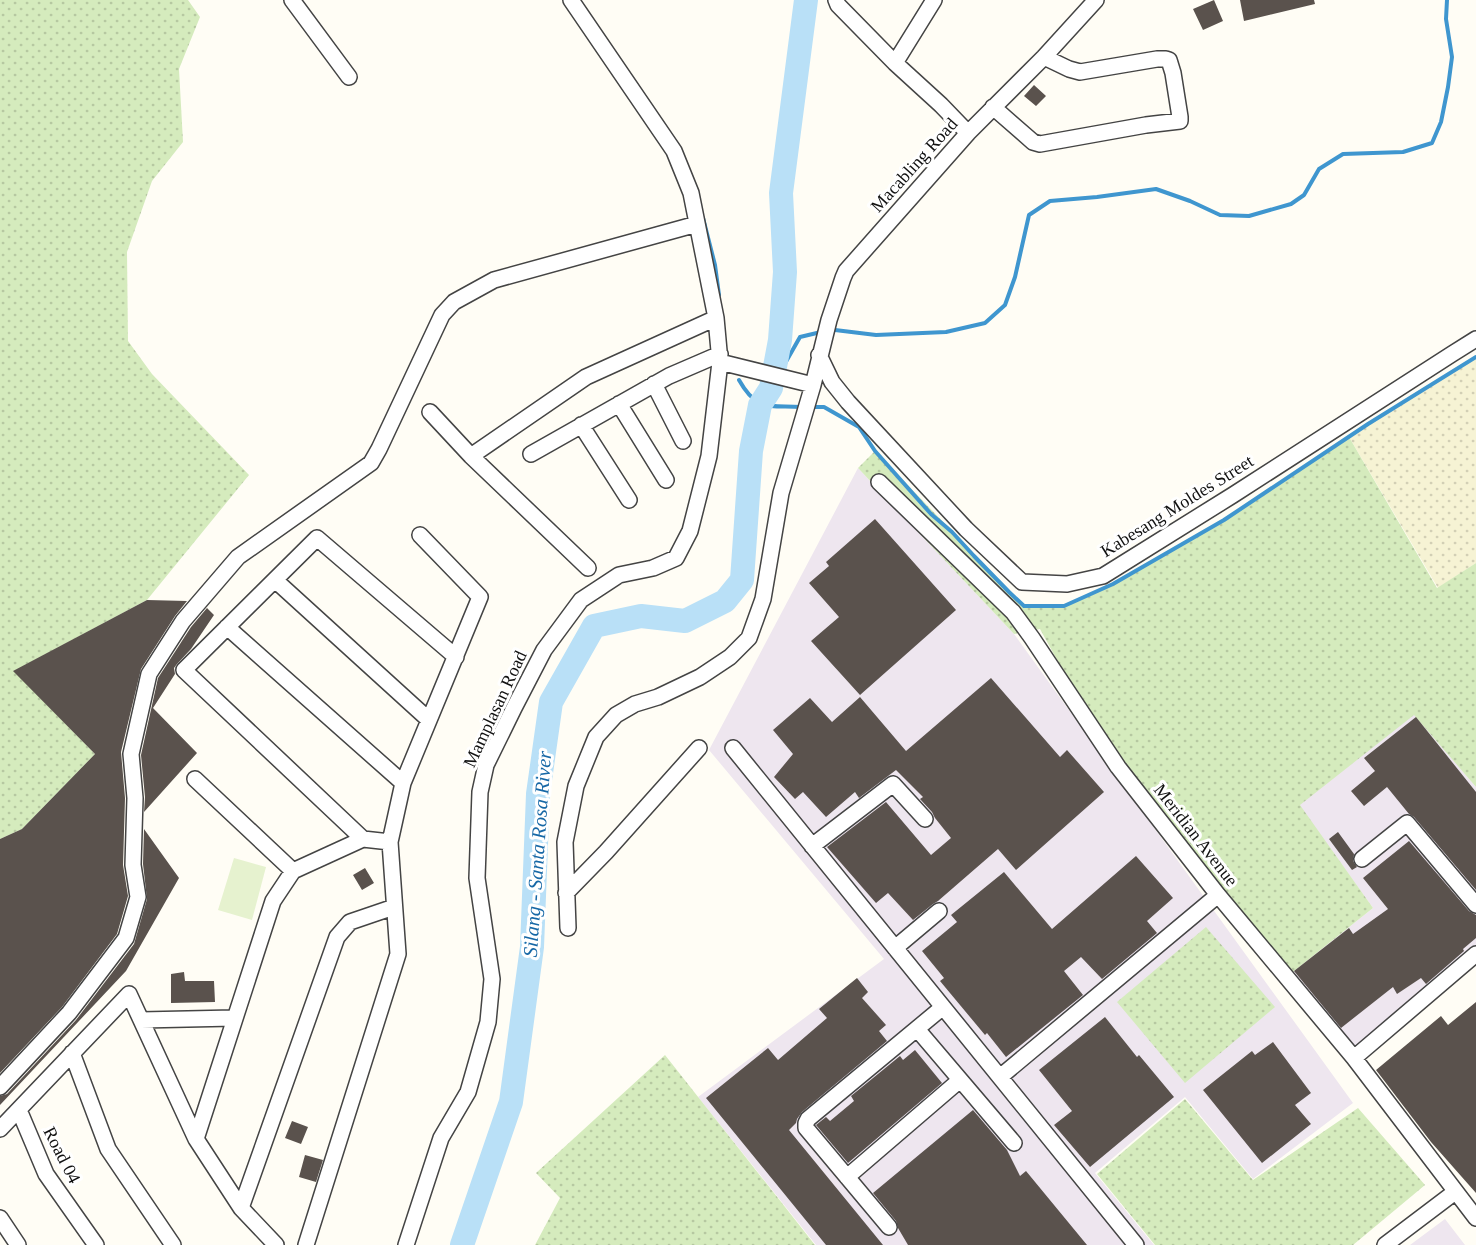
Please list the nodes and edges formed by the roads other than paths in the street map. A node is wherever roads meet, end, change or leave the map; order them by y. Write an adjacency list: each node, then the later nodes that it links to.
1 (292, 0): 8 (street)
2 (571, 0): 11 (street, Mamplasan Road)
3 (836, 0): 7 (street)
4 (934, 0): 7 (street)
5 (1096, 0): 6 (street, Macabling Road)
6 (1044, 57): 9 (street, Macabling Road); 9 (street)
7 (895, 63): 10 (street)
8 (349, 77)
9 (993, 107): 10 (street, Macabling Road)
10 (968, 133): 14 (street, Macabling Road)
11 (697, 224): 12 (street, Mamplasan Road); 59 (street)
12 (716, 318): 15 (street, Mamplasan Road); 23 (street)
13 (1476, 339): 14 (street, Kabesang Moldes Street)
14 (819, 356): 17 (street, Macabling Road)
15 (720, 358): 16 (street); 17 (street); 75 (street, Mamplasan Road)
16 (654, 384): 18 (street); 21 (street)
17 (807, 384): 43 (street, Macabling Road)
18 (619, 404): 20 (street); 24 (street)
19 (430, 412): 23 (street)
20 (581, 425): 22 (street); 26 (street)
21 (683, 441)
22 (531, 454)
23 (471, 456): 28 (street)
24 (666, 480)
25 (879, 482): 44 (street, Meridian Avenue)
26 (629, 500)
27 (420, 535): 31 (street)
28 (588, 568)
29 (275, 580): 30 (street); 31 (street); 32 (street)
30 (227, 627): 36 (street); 38 (street)
31 (456, 657): 32 (street)
32 (429, 720): 36 (street)
33 (699, 748): 43 (street)
34 (733, 748): 40 (street)
35 (195, 779): 42 (street)
36 (403, 783): 39 (street)
37 (925, 819): 40 (street)
38 (363, 839): 39 (street); 42 (street)
39 (390, 842): 46 (street)
40 (812, 846): 49 (street)
41 (1362, 859): 45 (street)
42 (293, 871): 52 (street)
43 (566, 893): 48 (street, Macabling Road)
44 (1218, 895): 56 (street, Meridian Avenue); 57 (street)
45 (1476, 905)
46 (394, 907): 66 (street); 74 (street)
47 (939, 911): 49 (street)
48 (568, 928)
49 (895, 948): 51 (street)
50 (1476, 954): 56 (street)
51 (943, 1007): 54 (street); 57 (street)
52 (234, 1018): 53 (street); 62 (street)
53 (141, 1020): 55 (street); 62 (street)
54 (917, 1029): 58 (street); 64 (street)
55 (72, 1053): 60 (street); 72 (street)
56 (1354, 1058): 65 (street, Meridian Avenue)
57 (1000, 1077): 76 (street)
58 (960, 1080): 63 (street); 64 (street)
59 (0, 1087)
60 (19, 1110): 61 (street); 71 (street, Road 04)
61 (0, 1129)
62 (195, 1139): 66 (street)
63 (1014, 1143)
64 (847, 1177): 69 (street)
65 (1455, 1192): 68 (street, Meridian Avenue); 77 (street)
66 (241, 1208): 73 (street)
67 (0, 1218): 70 (street)
68 (1476, 1218)
69 (889, 1227)
70 (18, 1245)
71 (96, 1245)
72 (173, 1245)
73 (276, 1245)
74 (306, 1245)
75 (406, 1245)
76 (1136, 1245)
77 (1385, 1245)

